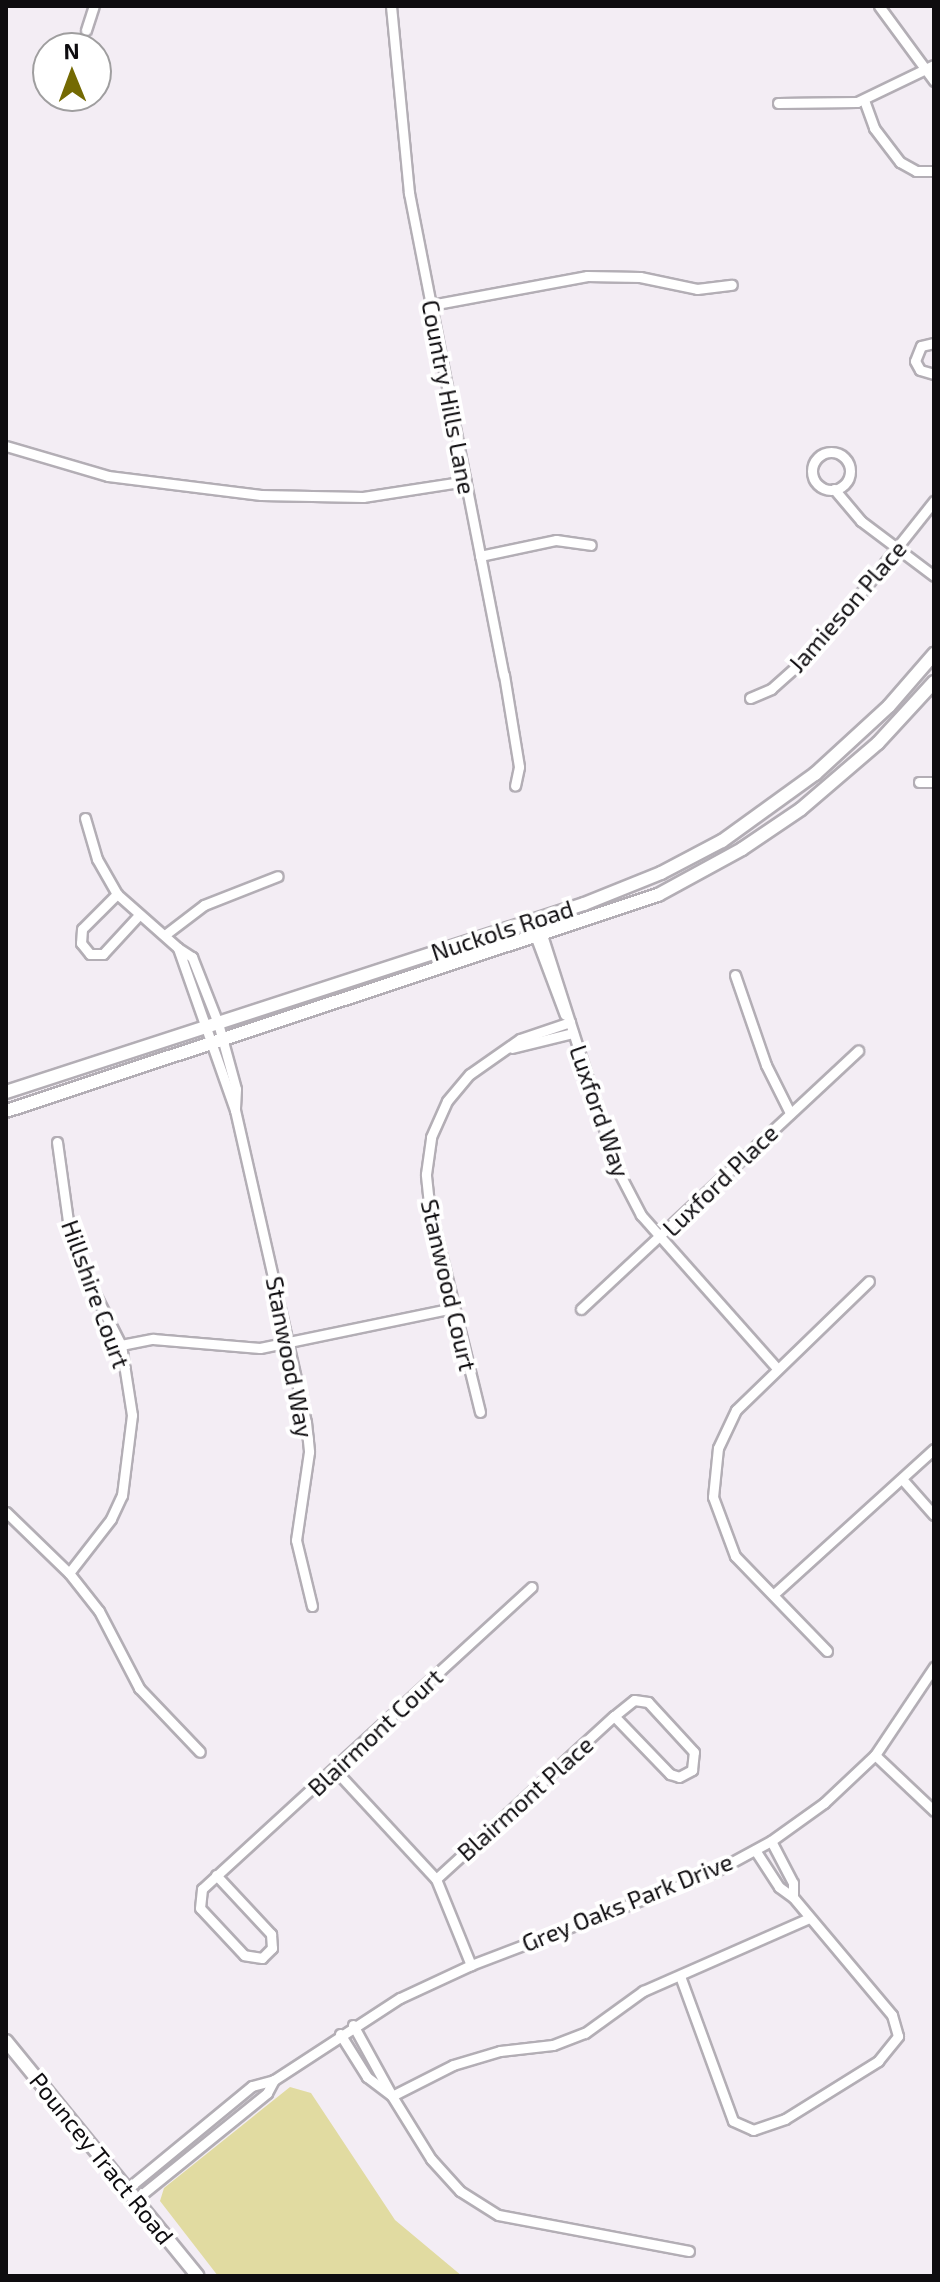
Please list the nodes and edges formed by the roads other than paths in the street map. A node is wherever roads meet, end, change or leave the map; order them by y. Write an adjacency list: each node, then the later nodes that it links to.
1 (94, 6): 4 (street)
2 (391, 6): 12 (street, Country Hills Lane)
3 (879, 6): 6 (street)
4 (86, 30)
5 (934, 58): 6 (street)
6 (930, 67): 7 (street); 8 (street)
7 (934, 81)
8 (864, 100): 9 (street); 10 (street)
9 (778, 103)
10 (934, 171)
11 (732, 285): 12 (street)
12 (431, 305): 16 (street, Country Hills Lane)
13 (934, 343): 14 (street)
14 (934, 374)
15 (6, 446): 16 (street)
16 (466, 481): 21 (street, Country Hills Lane)
17 (834, 489): 17 (street); 20 (street)
18 (934, 501): 20 (street, Jamieson Place)
19 (591, 545): 21 (street)
20 (898, 548): 22 (street); 25 (street, Jamieson Place)
21 (480, 556): 28 (street, Country Hills Lane)
22 (934, 576)
23 (934, 654): 33 (main road, Nuckols Road)
24 (934, 682): 35 (main road, Nuckols Road)
25 (750, 698)
26 (919, 782): 27 (street)
27 (934, 782)
28 (515, 786)
29 (85, 818): 31 (street, Stanwood Way)
30 (278, 876): 34 (street)
31 (117, 894): 32 (street, Stanwood Way); 32 (street)
32 (139, 915): 34 (street, Stanwood Way)
33 (536, 919): 35 (street, Luxford Way); 38 (main road, Nuckols Road)
34 (166, 934): 38 (street, Stanwood Way)
35 (542, 936): 37 (street, Luxford Way); 40 (main road, Nuckols Road)
36 (735, 975): 45 (street)
37 (570, 1022): 39 (street, Luxford Way); 41 (street, Stanwood Court)
38 (212, 1025): 40 (street, Stanwood Way); 43 (main road, Nuckols Road)
39 (573, 1033): 41 (street, Stanwood Court); 47 (street, Luxford Way)
40 (217, 1043): 44 (main road, Nuckols Road); 51 (street, Stanwood Way)
41 (512, 1048): 49 (street, Stanwood Court)
42 (858, 1051): 45 (street, Luxford Place)
43 (6, 1092)
44 (6, 1111)
45 (790, 1113): 47 (street, Luxford Place)
46 (57, 1142): 52 (street, Hillshire Court)
47 (660, 1237): 50 (street, Luxford Place); 53 (street, Luxford Way)
48 (869, 1281): 53 (street)
49 (454, 1308): 51 (street); 54 (street, Stanwood Court)
50 (581, 1309)
51 (289, 1342): 52 (street); 62 (street, Stanwood Way)
52 (121, 1345): 59 (street, Hillshire Court)
53 (777, 1368): 61 (street)
54 (480, 1412)
55 (934, 1449): 56 (street)
56 (902, 1479): 58 (street); 61 (street)
57 (6, 1512): 59 (street)
58 (934, 1515)
59 (69, 1573): 66 (street)
60 (532, 1587): 68 (street, Blairmont Court)
61 (774, 1594): 63 (street)
62 (312, 1606)
63 (827, 1651)
64 (934, 1667): 67 (street, Grey Oaks Park Drive)
65 (614, 1716): 65 (street, Blairmont Place); 73 (street, Blairmont Place)
66 (200, 1752)
67 (875, 1755): 69 (street); 70 (street, Grey Oaks Park Drive)
68 (335, 1770): 72 (street, Blairmont Court); 73 (street)
69 (934, 1811)
70 (771, 1841): 71 (street, Grey Oaks Park Drive); 74 (street)
71 (755, 1850): 74 (street); 76 (street, Grey Oaks Park Drive)
72 (216, 1875): 72 (street, Blairmont Court)
73 (436, 1879): 76 (street)
74 (793, 1897): 75 (street)
75 (809, 1918): 77 (street); 77 (street)
76 (471, 1965): 78 (street, Grey Oaks Park Drive)
77 (680, 1976): 82 (street)
78 (353, 2025): 79 (street, Grey Oaks Park Drive); 82 (street)
79 (340, 2034): 81 (street, Grey Oaks Park Drive); 82 (street)
80 (6, 2041): 83 (main road, Pouncey Tract Road)
81 (274, 2080): 83 (street, Grey Oaks Park Drive); 83 (street, Grey Oaks Park Drive)
82 (392, 2096): 84 (street)
83 (131, 2195): 85 (main road, Pouncey Tract Road)
84 (689, 2251)
85 (198, 2276)

